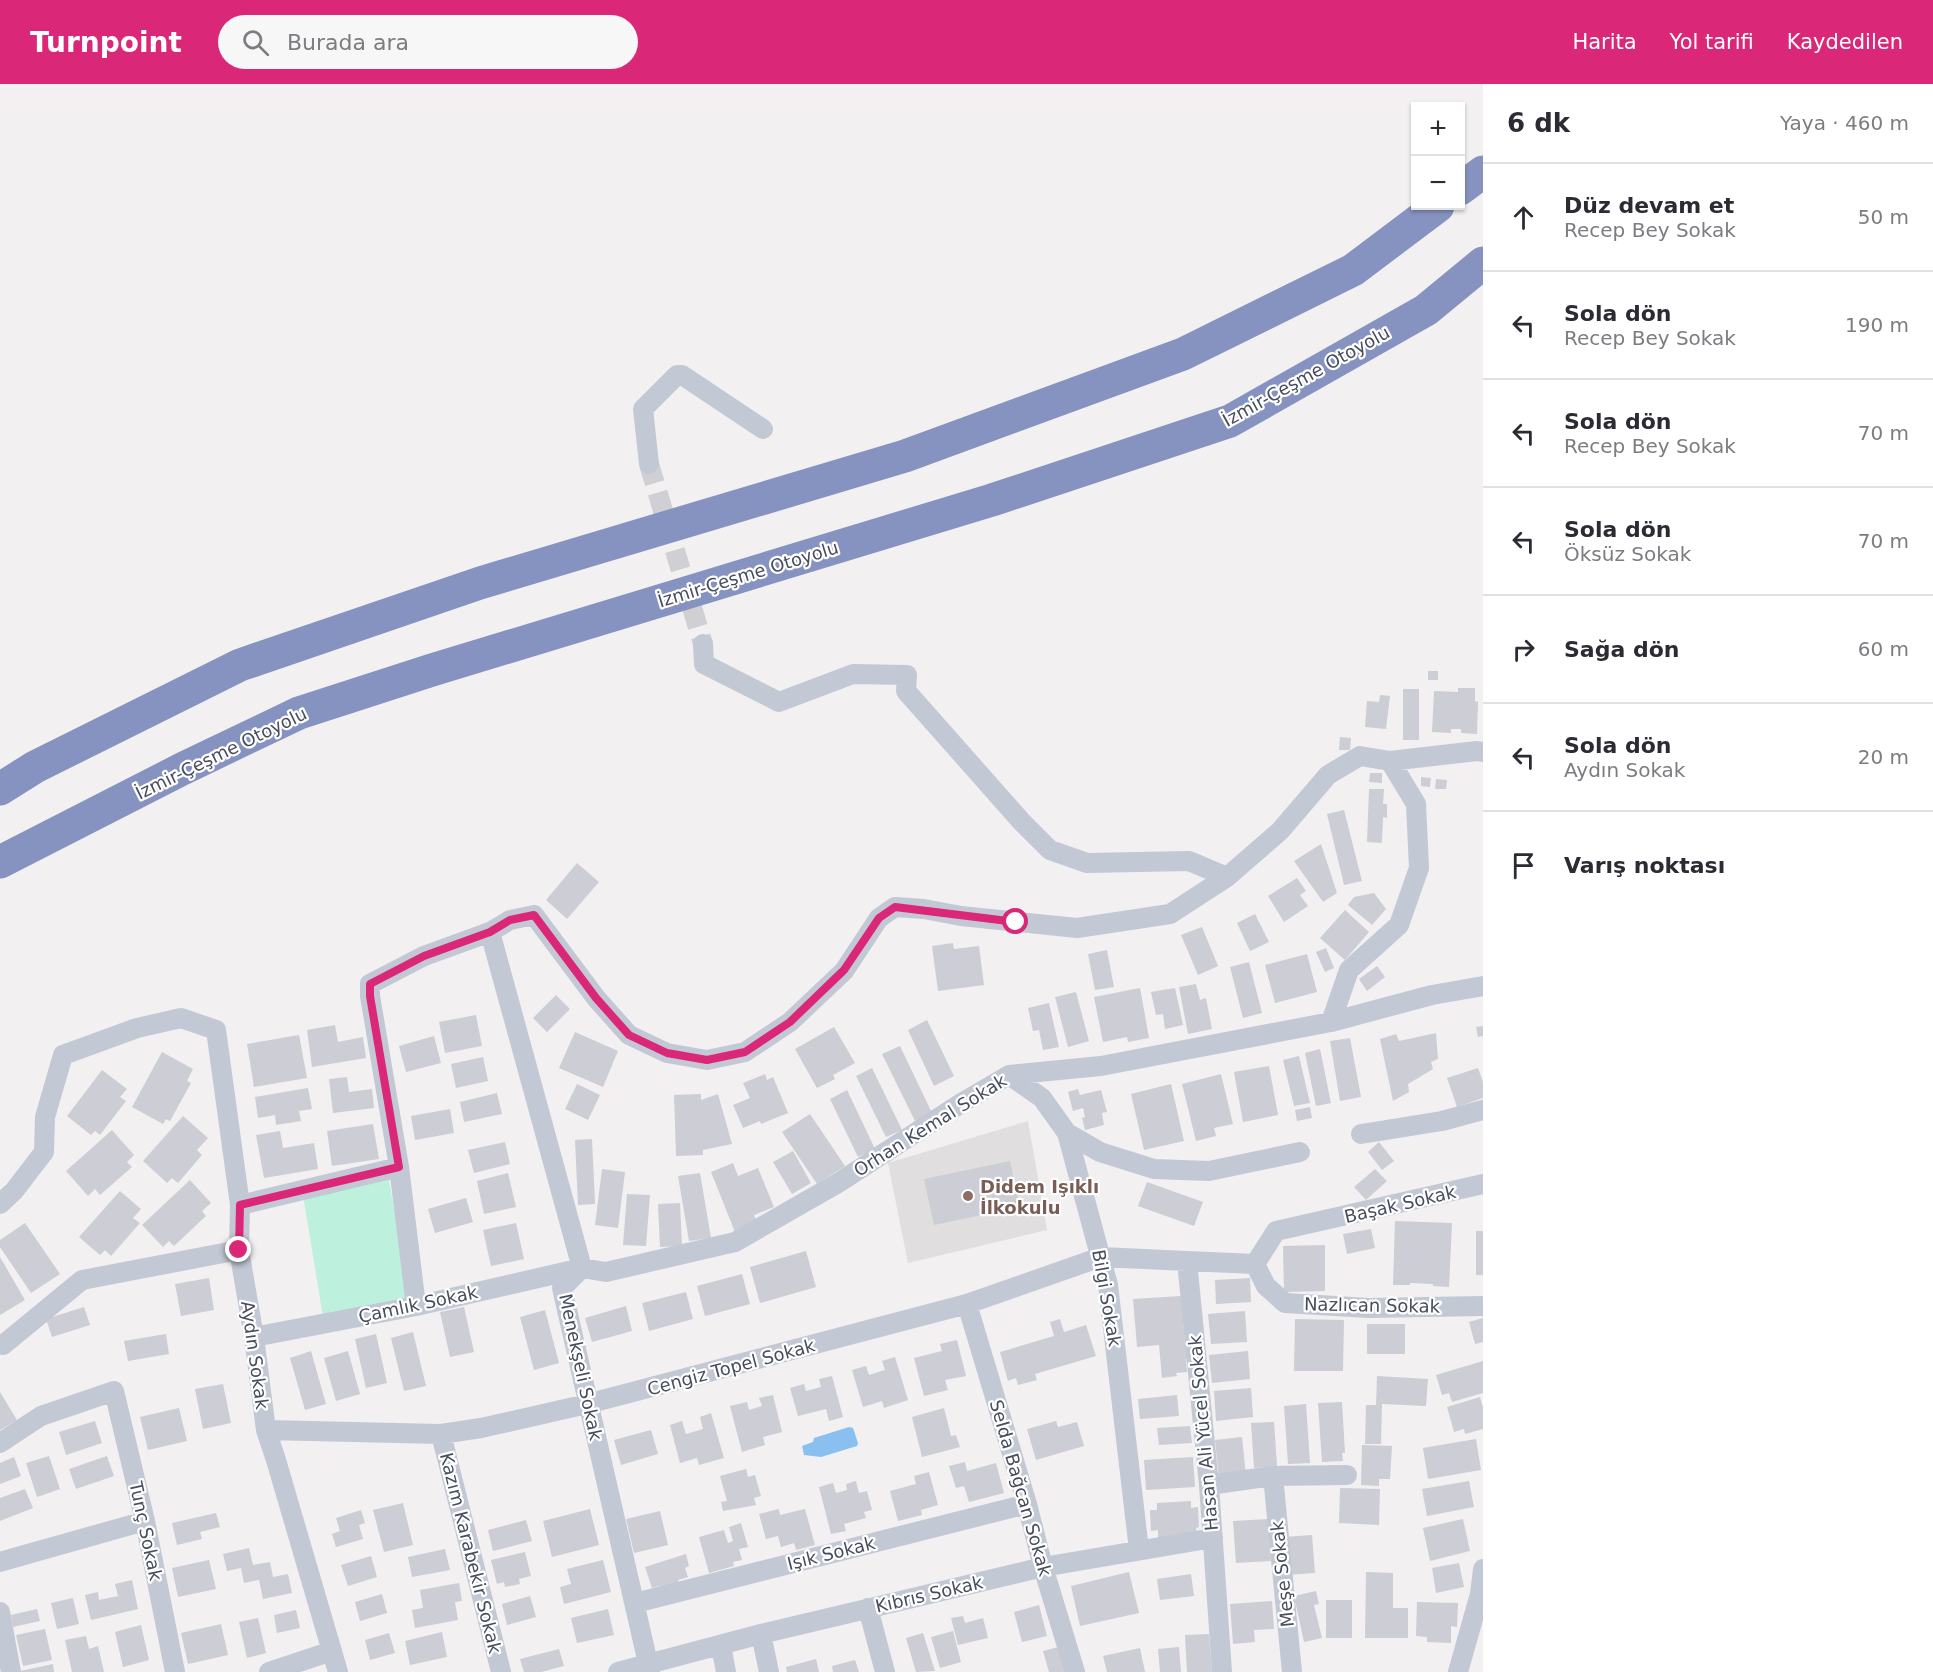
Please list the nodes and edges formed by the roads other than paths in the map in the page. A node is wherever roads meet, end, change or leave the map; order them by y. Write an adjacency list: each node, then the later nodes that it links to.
1 (1483, 172): 2 (highway)
2 (1465, 186)
3 (1433, 210): 10 (highway)
4 (1483, 264): 11 (highway, İzmir-Çeşme Otoyolu)
5 (763, 429): 6 (street)
6 (649, 464)
7 (703, 644): 12 (street)
8 (1483, 752): 9 (street)
9 (1390, 760): 12 (street); 15 (street)
10 (0, 789)
11 (0, 862)
12 (1227, 877): 13 (street)
13 (490, 932): 21 (street); 29 (street, Menekşeli Sokak)
14 (1483, 986): 15 (street, Orhan Kemal Sokak)
15 (1331, 1022): 16 (street, Orhan Kemal Sokak)
16 (1009, 1075): 18 (street, Bilgi Sokak); 29 (street, Orhan Kemal Sokak)
17 (1483, 1110): 19 (street)
18 (1067, 1133): 20 (street); 26 (street, Bilgi Sokak)
19 (1361, 1134)
20 (1300, 1152)
21 (399, 1167): 24 (street); 31 (street)
22 (1483, 1184): 28 (street, Başak Sokak)
23 (0, 1204): 24 (street, Aydın Sokak)
24 (240, 1205): 25 (street, Aydın Sokak)
25 (239, 1250): 33 (street, Aydın Sokak); 34 (street)
26 (1101, 1257): 27 (street, Cengiz Topel Sokak); 30 (street, Cengiz Topel Sokak); 45 (street, Bilgi Sokak)
27 (1187, 1261): 28 (street); 41 (street, Hasan Ali Yücel Sokak)
28 (1255, 1264): 32 (street, Nazlıcan Sokak)
29 (582, 1268): 31 (street, Çamlık Sokak); 35 (street, Menekşeli Sokak)
30 (967, 1304): 35 (street, Cengiz Topel Sokak); 42 (street, Selda Bağcan Sokak)
31 (416, 1306): 33 (street, Çamlık Sokak)
32 (1483, 1306)
33 (254, 1337): 36 (street, Aydın Sokak)
34 (1, 1345)
35 (587, 1404): 37 (street, Cengiz Topel Sokak); 50 (street, Menekşeli Sokak)
36 (266, 1430): 37 (street, Cengiz Topel Sokak); 55 (street, Aydın Sokak)
37 (441, 1434): 61 (street, Kazım Karabekir Sokak)
38 (0, 1443): 43 (street, Tunç Sokak)
39 (1347, 1475): 40 (street)
40 (1273, 1476): 41 (street); 68 (street, Meşe Sokak)
41 (1209, 1485): 44 (street, Hasan Ali Yücel Sokak)
42 (1027, 1504): 47 (street, Selda Bağcan Sokak); 50 (street, Işık Sokak)
43 (146, 1521): 46 (street); 58 (street, Tunç Sokak)
44 (1213, 1538): 45 (street, Kıbrıs Sokak); 67 (street, Hasan Ali Yücel Sokak)
45 (1139, 1550): 47 (street, Kıbrıs Sokak)
46 (0, 1562)
47 (1043, 1567): 51 (street, Kıbrıs Sokak); 66 (street, Selda Bağcan Sokak)
48 (1483, 1569): 49 (street)
49 (1482, 1594): 69 (street)
50 (635, 1603): 56 (street, Menekşeli Sokak)
51 (868, 1608): 53 (street, Kıbrıs Sokak); 65 (street)
52 (0, 1612): 57 (street)
53 (761, 1634): 54 (street, Kıbrıs Sokak); 64 (street)
54 (721, 1645): 56 (street, Kıbrıs Sokak); 63 (street)
55 (332, 1651): 59 (street); 60 (street, Aydın Sokak)
56 (649, 1668): 62 (street, Kıbrıs Sokak)
57 (11, 1672)
58 (175, 1672)
59 (269, 1672)
60 (338, 1672)
61 (501, 1672)
62 (618, 1672)
63 (726, 1672)
64 (769, 1672)
65 (885, 1672)
66 (1075, 1672)
67 (1222, 1672)
68 (1292, 1672)
69 (1458, 1672)

